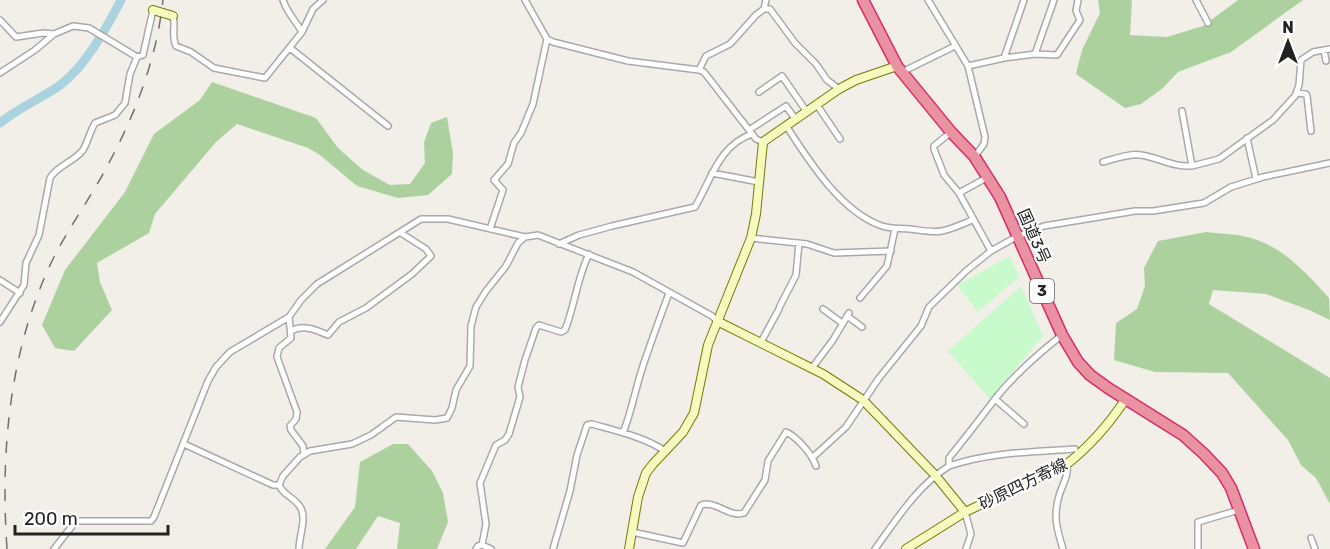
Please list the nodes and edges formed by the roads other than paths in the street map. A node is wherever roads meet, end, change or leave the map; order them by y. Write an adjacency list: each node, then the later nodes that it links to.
1 (283, 0): 16 (street)
2 (323, 0): 16 (street)
3 (525, 0): 18 (street)
4 (766, 0): 11 (street)
5 (863, 0): 27 (highway, 国道3号 / 3)
6 (928, 0): 19 (street)
7 (1024, 0): 24 (street)
8 (1054, 0): 22 (street)
9 (1078, 0): 22 (street)
10 (1196, 0): 15 (street)
11 (764, 9): 28 (street); 30 (street)
12 (153, 10): 13 (street); 23 (street)
13 (173, 16): 20 (street)
14 (0, 20): 17 (street)
15 (1208, 23)
16 (302, 32): 20 (street)
17 (54, 34): 23 (street); 29 (street)
18 (547, 39): 28 (street); 56 (street)
19 (955, 46): 26 (street); 27 (street)
20 (290, 48): 37 (street)
21 (1327, 49): 25 (street); 32 (street)
22 (1035, 54): 24 (street)
23 (137, 57): 67 (street)
24 (1004, 58): 26 (street)
25 (1326, 61)
26 (968, 66): 45 (street)
27 (900, 69): 30 (street); 41 (highway, 国道3号 / 3)
28 (699, 70): 40 (street)
29 (0, 73)
30 (839, 89): 33 (street)
31 (759, 92): 35 (street)
32 (1296, 93): 39 (street); 42 (street)
33 (817, 105): 35 (street); 43 (street)
34 (1182, 111): 48 (street)
35 (807, 112): 36 (street)
36 (796, 120): 38 (street); 40 (street)
37 (388, 126)
38 (787, 127): 44 (street); 55 (street)
39 (1311, 131)
40 (751, 132): 44 (street); 49 (street)
41 (951, 132): 45 (highway, 国道3号 / 3); 53 (street)
42 (1247, 138): 48 (street); 51 (street)
43 (840, 139)
44 (763, 142): 52 (street)
45 (974, 156): 50 (highway, 国道3号 / 3)
46 (1103, 162): 48 (street)
47 (1330, 163): 51 (street)
48 (1192, 166)
49 (712, 173): 52 (street); 62 (street)
50 (988, 177): 53 (street); 58 (highway, 国道3号 / 3)
51 (1256, 179): 58 (street)
52 (759, 182): 60 (street)
53 (959, 193): 54 (street)
54 (972, 220): 55 (street); 64 (street)
55 (895, 228): 63 (street)
56 (490, 229): 57 (street); 59 (street)
57 (401, 233): 71 (street); 76 (street)
58 (1018, 236): 64 (street); 77 (highway, 国道3号 / 3)
59 (525, 237): 62 (street); 88 (street)
60 (751, 238): 61 (street); 72 (street)
61 (800, 243): 63 (street); 78 (street)
62 (559, 244): 65 (street)
63 (891, 251): 69 (street)
64 (991, 251): 81 (street)
65 (589, 254): 68 (street); 99 (street)
66 (0, 280): 67 (street)
67 (20, 293): 73 (street)
68 (669, 293): 72 (street); 84 (street)
69 (860, 298)
70 (823, 309): 74 (street)
71 (289, 317): 76 (street); 85 (street)
72 (717, 321): 78 (street); 87 (street)
73 (0, 322)
74 (842, 323): 75 (street); 79 (street)
75 (862, 327)
76 (291, 331): 88 (street)
77 (1062, 335): 80 (street); 82 (highway, 国道3号 / 3)
78 (761, 342): 79 (street)
79 (812, 368): 81 (street)
80 (995, 399): 83 (street); 92 (street)
81 (863, 400): 89 (street); 93 (street)
82 (1125, 400): 90 (street, 砂原四方寄線); 95 (highway, 国道3号 / 3)
83 (1024, 424)
84 (623, 434): 87 (street); 104 (street)
85 (184, 444): 94 (street); 100 (street)
86 (1075, 449): 92 (street)
87 (665, 451): 97 (street)
88 (304, 453): 94 (street)
89 (813, 458): 91 (street); 97 (street)
90 (1067, 464): 96 (street, 砂原四方寄線); 109 (street)
91 (816, 466)
92 (949, 466): 93 (street)
93 (935, 475): 96 (street); 106 (street)
94 (279, 485): 101 (street)
95 (1239, 510): 110 (street); 111 (highway, 国道3号 / 3)
96 (965, 512): 107 (street, 砂原四方寄線); 108 (street)
97 (632, 532): 105 (street)
98 (1311, 538): 112 (street)
99 (482, 545): 102 (street); 103 (street)
100 (54, 549)
101 (299, 549)
102 (476, 549)
103 (491, 549)
104 (554, 549)
105 (629, 549)
106 (875, 549)
107 (906, 549)
108 (966, 549)
109 (1063, 549)
110 (1198, 549)
111 (1254, 549)
112 (1315, 549)

